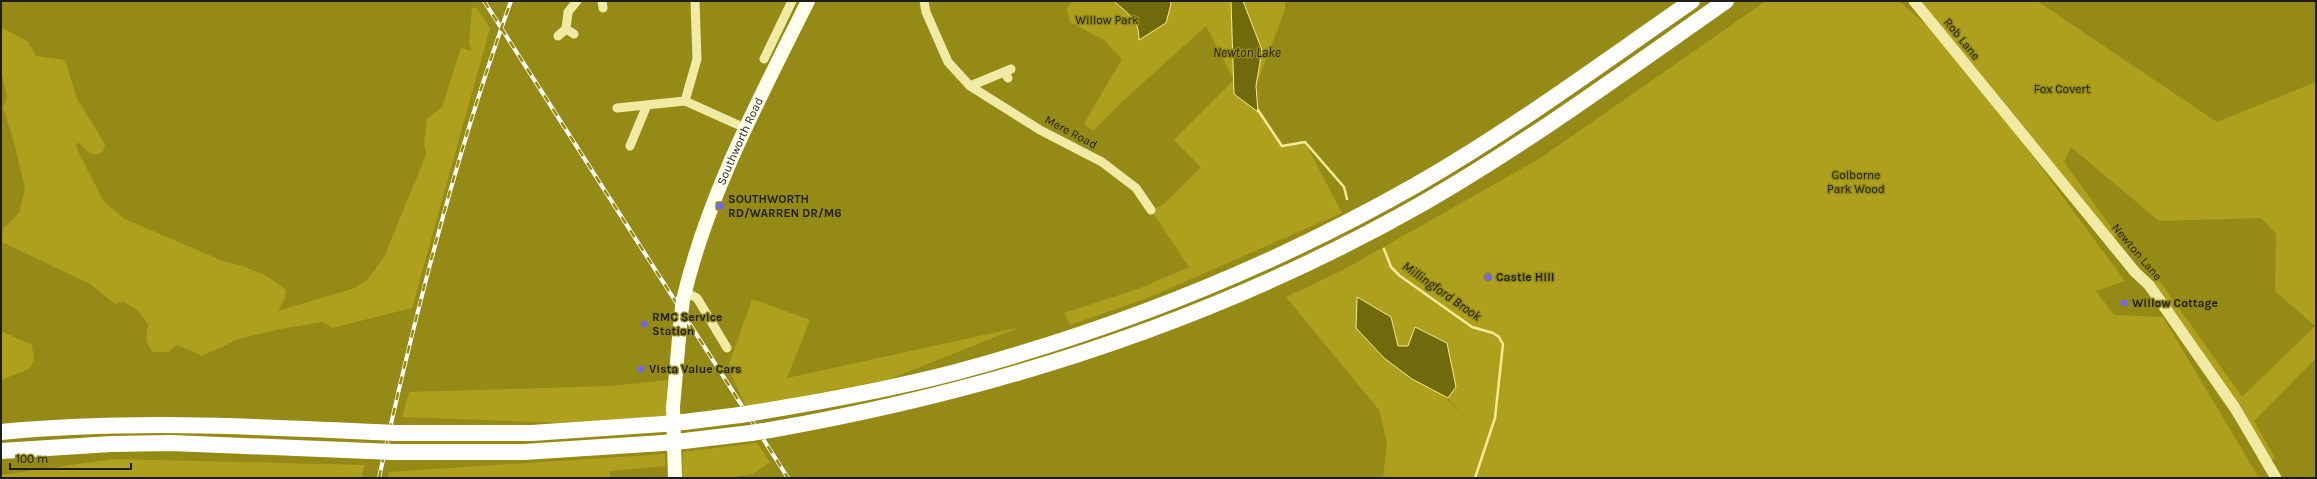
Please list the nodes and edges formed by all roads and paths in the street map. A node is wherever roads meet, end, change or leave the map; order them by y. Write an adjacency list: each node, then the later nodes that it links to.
1 (577, 1): 9 (street)
2 (695, 1): 14 (street)
3 (792, 1): 10 (street)
4 (808, 1): 17 (main road, Southworth Road)
5 (924, 1): 12 (street, Mere Road)
6 (1692, 1): 22 (highway, bridge)
7 (1726, 1): 23 (highway, bridge)
8 (1914, 1): 13 (street, Rob Lane)
9 (558, 36)
10 (762, 55)
11 (1008, 73): 12 (street)
12 (970, 86): 19 (street, Mere Road)
13 (1990, 94): 25 (street, Newton Lane)
14 (685, 101): 15 (street); 17 (street)
15 (647, 105): 16 (street); 18 (street)
16 (617, 108)
17 (745, 128): 20 (main road, Southworth Road)
18 (630, 146)
19 (1151, 210)
20 (684, 296): 21 (street); 24 (main road, Southworth Road, bridge)
21 (727, 348)
22 (1, 432)
23 (1, 451)
24 (675, 478)
25 (2276, 478)

